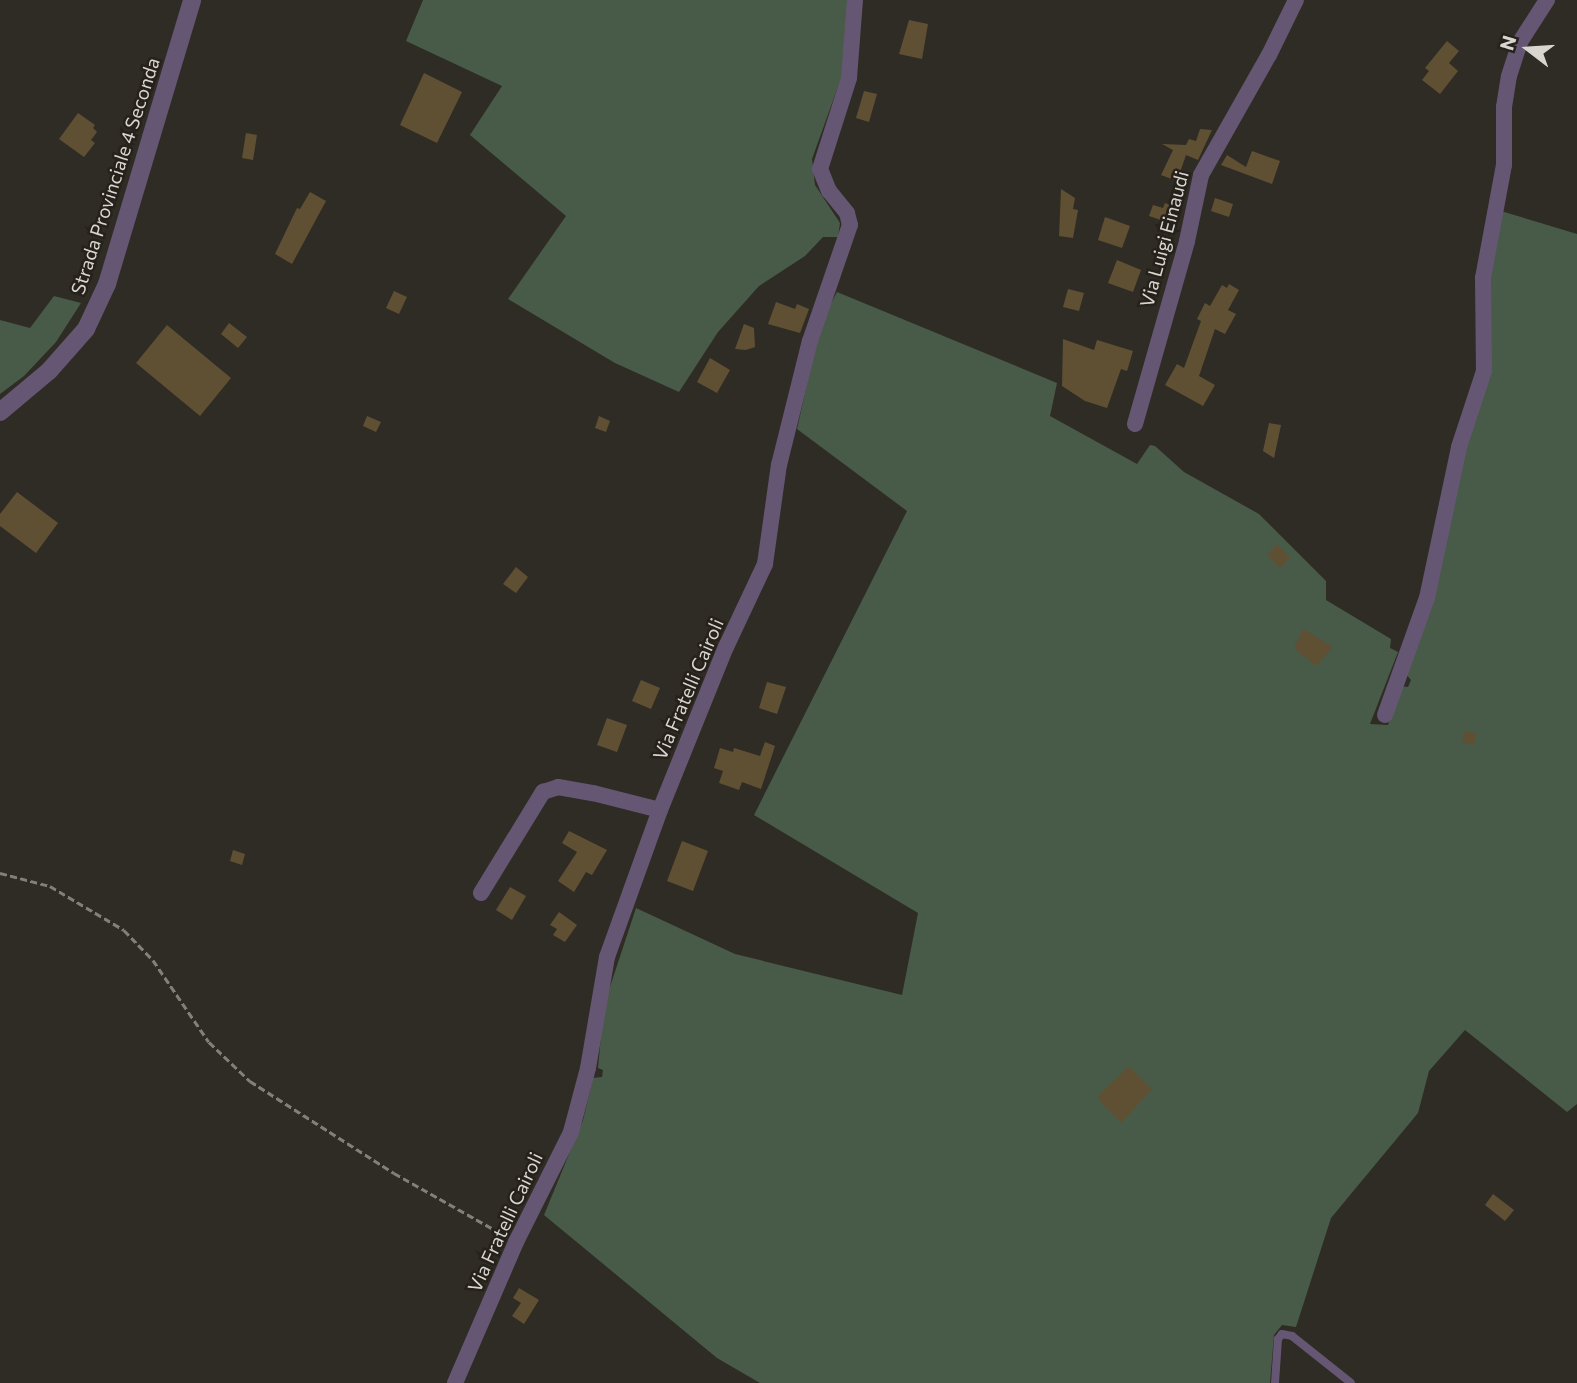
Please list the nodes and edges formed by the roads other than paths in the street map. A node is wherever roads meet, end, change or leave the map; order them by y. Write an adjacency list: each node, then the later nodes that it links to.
1 (192, 0): 5 (street, Strada Provinciale 4 Seconda)
2 (855, 0): 8 (street, Via Fratelli Cairoli)
3 (1296, 0): 6 (street, Via Luigi Einaudi)
4 (1547, 0): 7 (street)
5 (0, 412)
6 (1135, 424)
7 (1385, 715)
8 (660, 810): 9 (street); 10 (street, Via Fratelli Cairoli)
9 (481, 893)
10 (455, 1383)
11 (1275, 1383): 12 (lane)
12 (1351, 1383)

